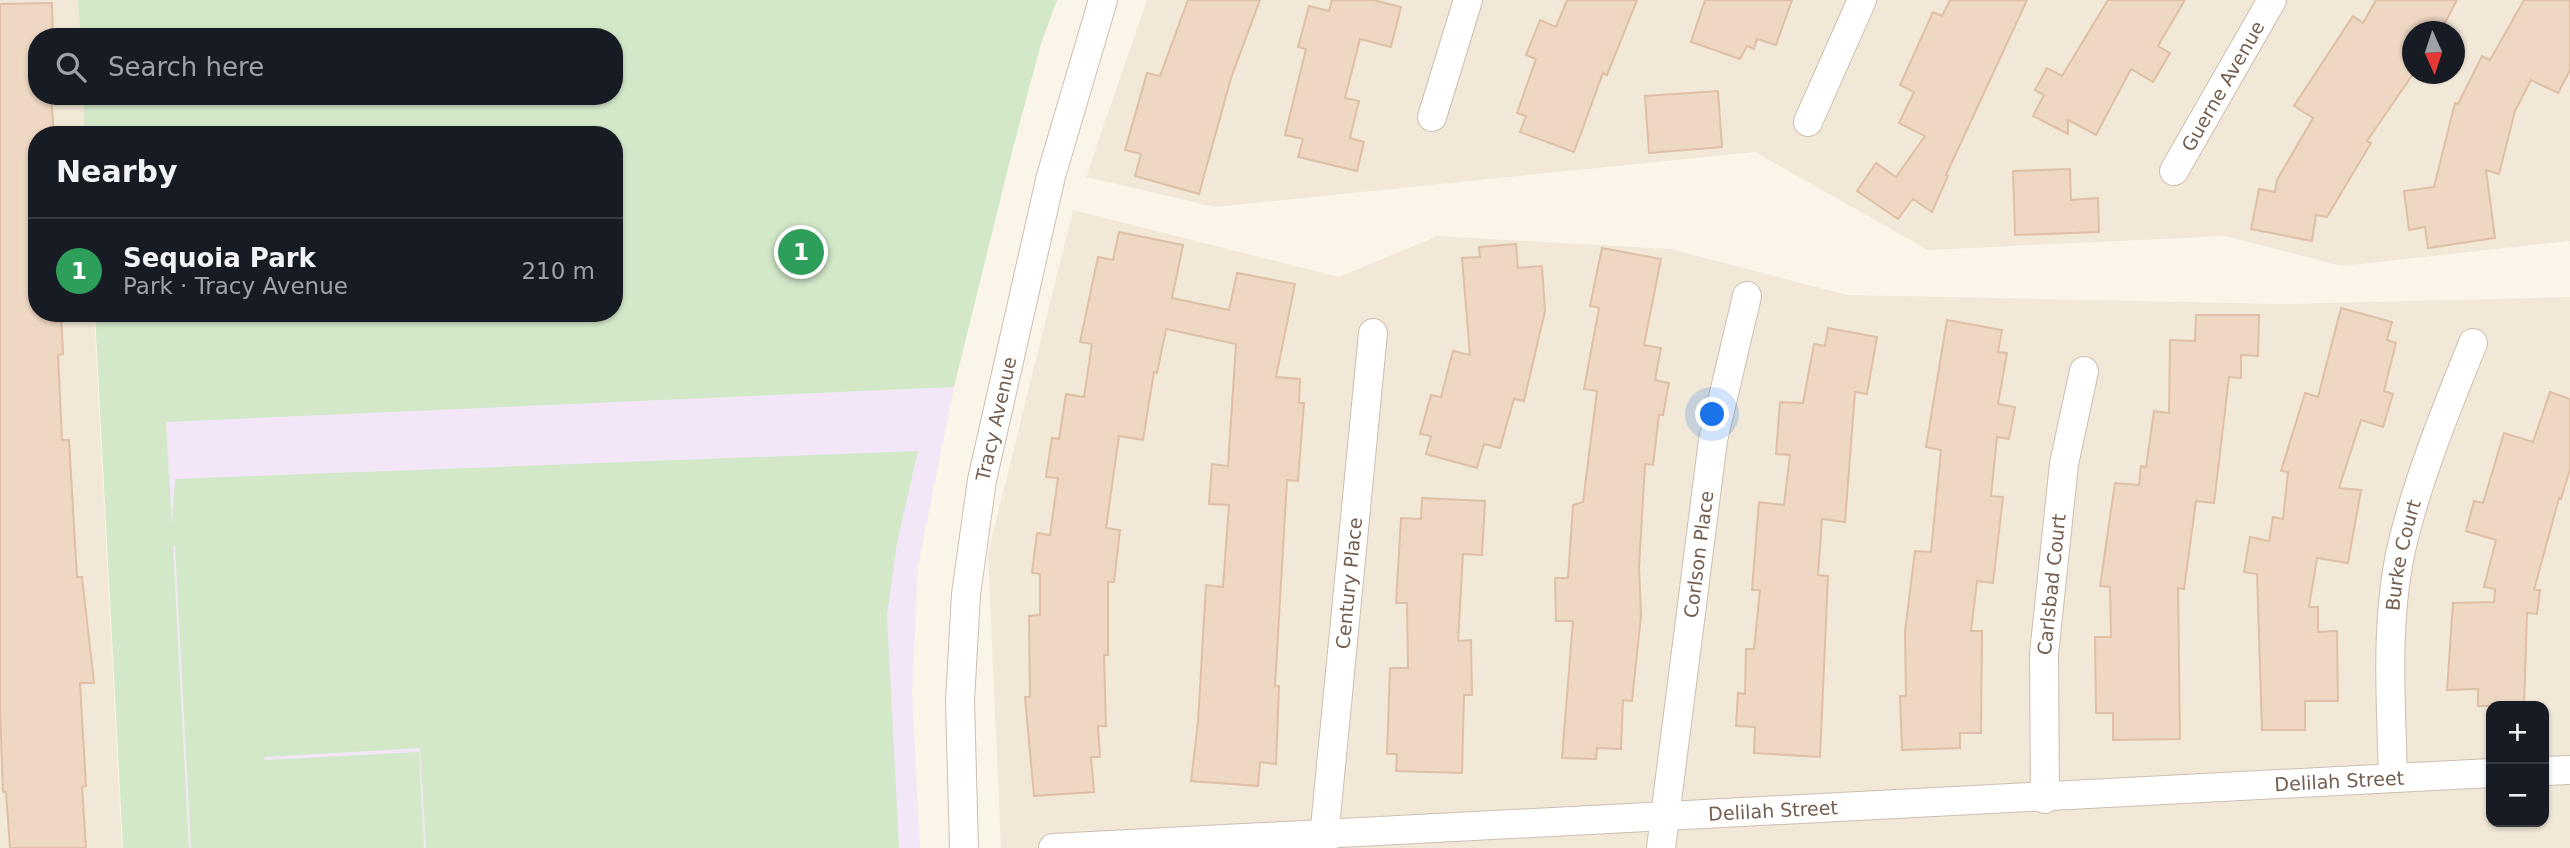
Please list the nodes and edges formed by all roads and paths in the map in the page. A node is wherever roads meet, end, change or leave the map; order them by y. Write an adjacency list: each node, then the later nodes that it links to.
1 (1103, 0): 19 (street, Tracy Avenue)
2 (1468, 0): 5 (street)
3 (1861, 0): 6 (street)
4 (2272, 0): 7 (street, Guerne Avenue)
5 (1432, 117)
6 (1808, 122)
7 (2174, 170)
8 (1746, 296): 17 (street, Corlson Place)
9 (1373, 333): 18 (street, Century Place)
10 (2473, 344): 15 (street, Burke Court)
11 (2084, 371): 16 (street, Carlsbad Court)
12 (2570, 769): 13 (street)
13 (2549, 771)
14 (2486, 773): 15 (street, Delilah Street)
15 (2393, 778): 16 (street, Delilah Street)
16 (2045, 799): 17 (street, Delilah Street)
17 (1665, 816): 18 (street, Delilah Street); 21 (street, Corlson Place)
18 (1323, 840): 20 (street, Delilah Street)
19 (964, 848)
20 (1054, 848)
21 (1661, 848)

